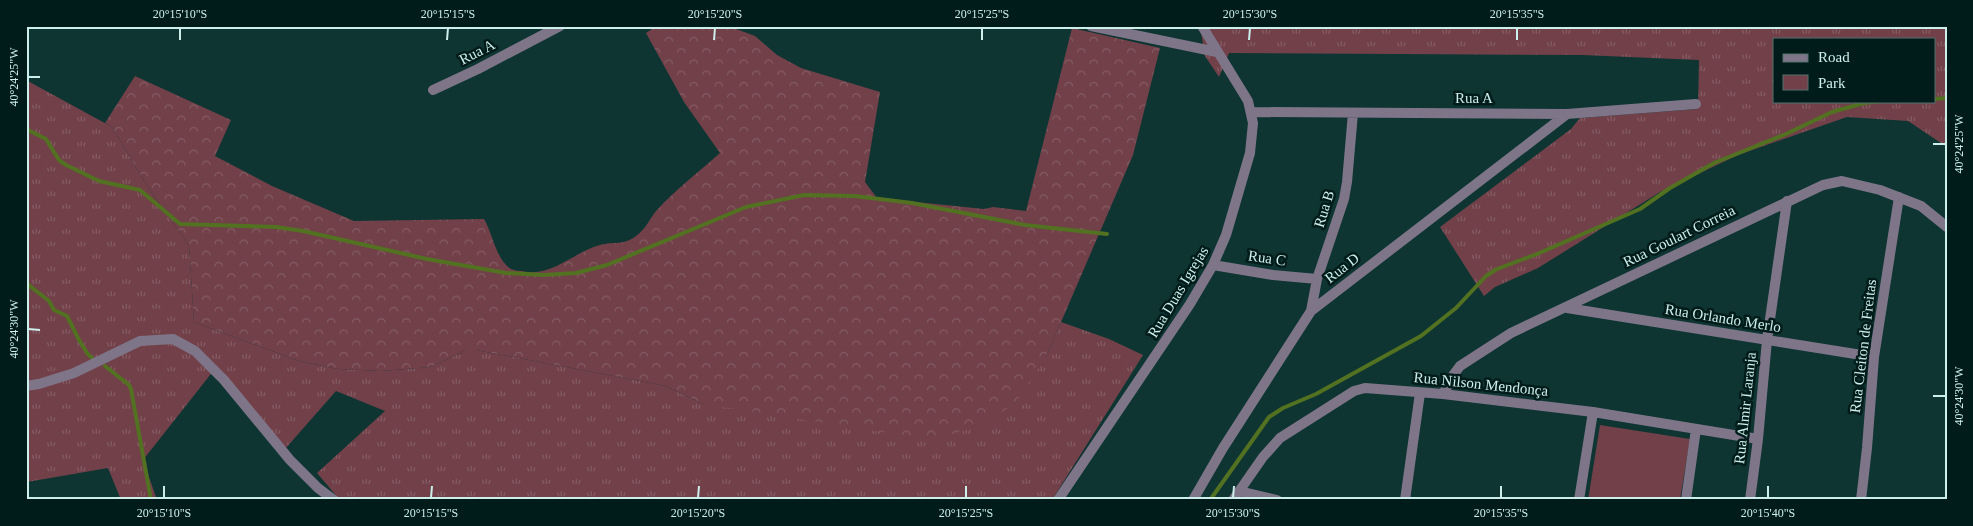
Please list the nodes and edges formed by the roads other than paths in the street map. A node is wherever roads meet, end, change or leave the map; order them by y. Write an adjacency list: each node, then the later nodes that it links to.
1 (560, 26): 5 (street, Rua A)
2 (1091, 26): 4 (street)
3 (1202, 26): 4 (street, Rua Duas Igrejas)
4 (1217, 52): 7 (street, Rua Duas Igrejas)
5 (433, 90)
6 (1696, 104): 9 (street, Rua A)
7 (1252, 112): 8 (street, Rua A); 13 (street, Rua Duas Igrejas)
8 (1353, 113): 9 (street, Rua A); 14 (street, Rua B)
9 (1567, 114): 16 (street, Rua D)
10 (1899, 197): 11 (street, Rua Goulart Correia); 12 (street, Rua Goulart Correia); 18 (street, Rua Cleiton de Freitas)
11 (1787, 201): 15 (street, Rua Goulart Correia); 17 (street, Rua Almir Laranja)
12 (1947, 227)
13 (1213, 265): 14 (street, Rua C); 27 (street, Rua Duas Igrejas)
14 (1317, 279): 16 (street, Rua B)
15 (1568, 308): 17 (street, Rua Orlando Merlo); 21 (street, Rua Goulart Correia)
16 (1310, 311): 28 (street, Rua D)
17 (1767, 340): 18 (street, Rua Orlando Merlo); 24 (street, Rua Almir Laranja)
18 (1874, 357): 35 (street, Rua Cleiton de Freitas)
19 (26, 386): 26 (street)
20 (1420, 393): 21 (street, Rua Nilson Mendonça); 25 (street, Rua Nilson Mendonça); 31 (street)
21 (1443, 394): 22 (street, Rua Nilson Mendonça)
22 (1593, 412): 23 (street, Rua Nilson Mendonça); 32 (street)
23 (1696, 429): 24 (street, Rua Nilson Mendonça); 33 (street)
24 (1758, 439): 34 (street, Rua Almir Laranja)
25 (1239, 491): 29 (street, Rua Nilson Mendonça); 30 (street)
26 (334, 500)
27 (1058, 500)
28 (1193, 500)
29 (1233, 500)
30 (1277, 500)
31 (1405, 500)
32 (1579, 500)
33 (1686, 500)
34 (1750, 500)
35 (1861, 500)

